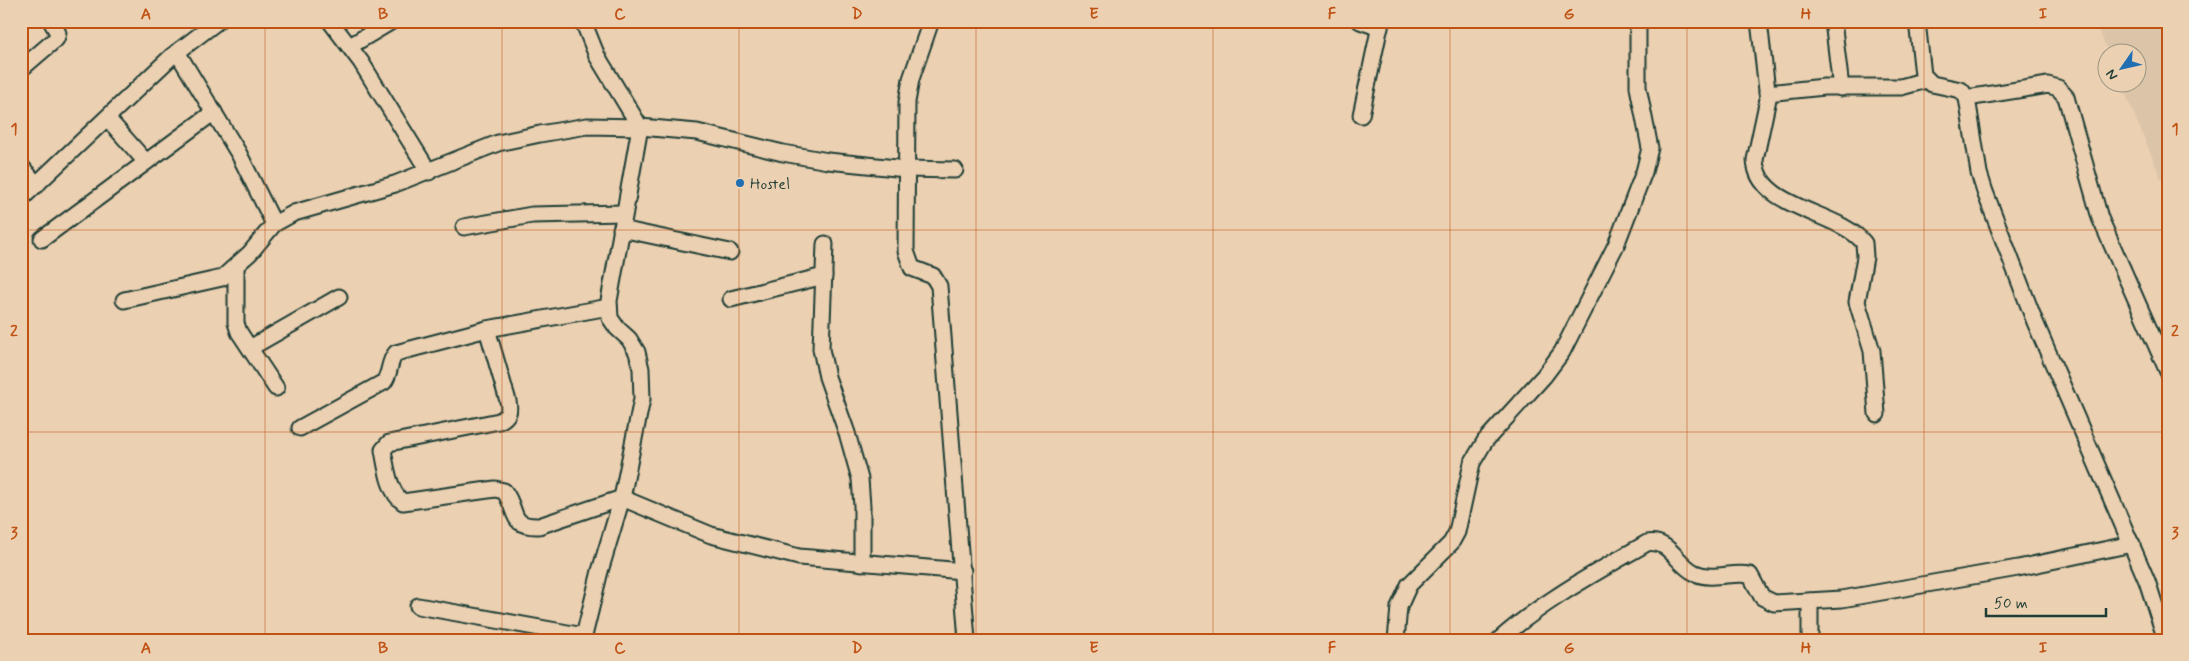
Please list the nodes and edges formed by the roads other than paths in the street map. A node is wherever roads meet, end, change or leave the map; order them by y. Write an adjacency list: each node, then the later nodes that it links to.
1 (51, 21): 15 (street)
2 (218, 21): 14 (street)
3 (330, 21): 13 (street)
4 (392, 21): 13 (street)
5 (583, 21): 23 (street)
6 (931, 21): 26 (street)
7 (1360, 21): 12 (street)
8 (1638, 21): 58 (street)
9 (1759, 21): 18 (street)
10 (1833, 21): 17 (street)
11 (1917, 21): 16 (street)
12 (1380, 25): 21 (street)
13 (350, 46): 28 (street)
14 (177, 52): 20 (street); 22 (street)
15 (21, 69)
16 (1926, 80): 17 (street); 19 (street)
17 (1841, 88): 18 (street)
18 (1767, 93): 48 (street)
19 (1967, 98): 46 (street); 51 (street)
20 (214, 112): 24 (street); 32 (street)
21 (1361, 116)
22 (108, 119): 24 (street); 29 (street)
23 (640, 127): 26 (street); 28 (street); 31 (street)
24 (146, 162): 35 (street)
25 (21, 166): 29 (street)
26 (906, 169): 27 (street); 53 (street)
27 (955, 170)
28 (429, 172): 32 (street)
29 (37, 185): 30 (street)
30 (21, 199)
31 (624, 213): 33 (street); 34 (street)
32 (274, 224): 38 (street)
33 (464, 227)
34 (621, 228): 37 (street); 43 (street)
35 (42, 239)
36 (825, 244): 39 (street)
37 (730, 252)
38 (236, 267): 42 (street); 45 (street)
39 (824, 276): 41 (street); 52 (street)
40 (339, 297): 45 (street)
41 (731, 299)
42 (124, 300)
43 (609, 306): 44 (street); 50 (street)
44 (487, 329): 49 (street); 50 (street)
45 (250, 348): 47 (street)
46 (2168, 372)
47 (276, 388)
48 (1877, 414)
49 (300, 428)
50 (622, 498): 52 (street); 56 (street)
51 (2132, 544): 54 (street); 61 (street)
52 (862, 563): 53 (street)
53 (963, 571): 57 (street)
54 (1810, 601): 59 (street); 60 (street)
55 (418, 606): 56 (street)
56 (584, 638)
57 (967, 640)
58 (1396, 640)
59 (1499, 640)
60 (1810, 640)
61 (2166, 640)

